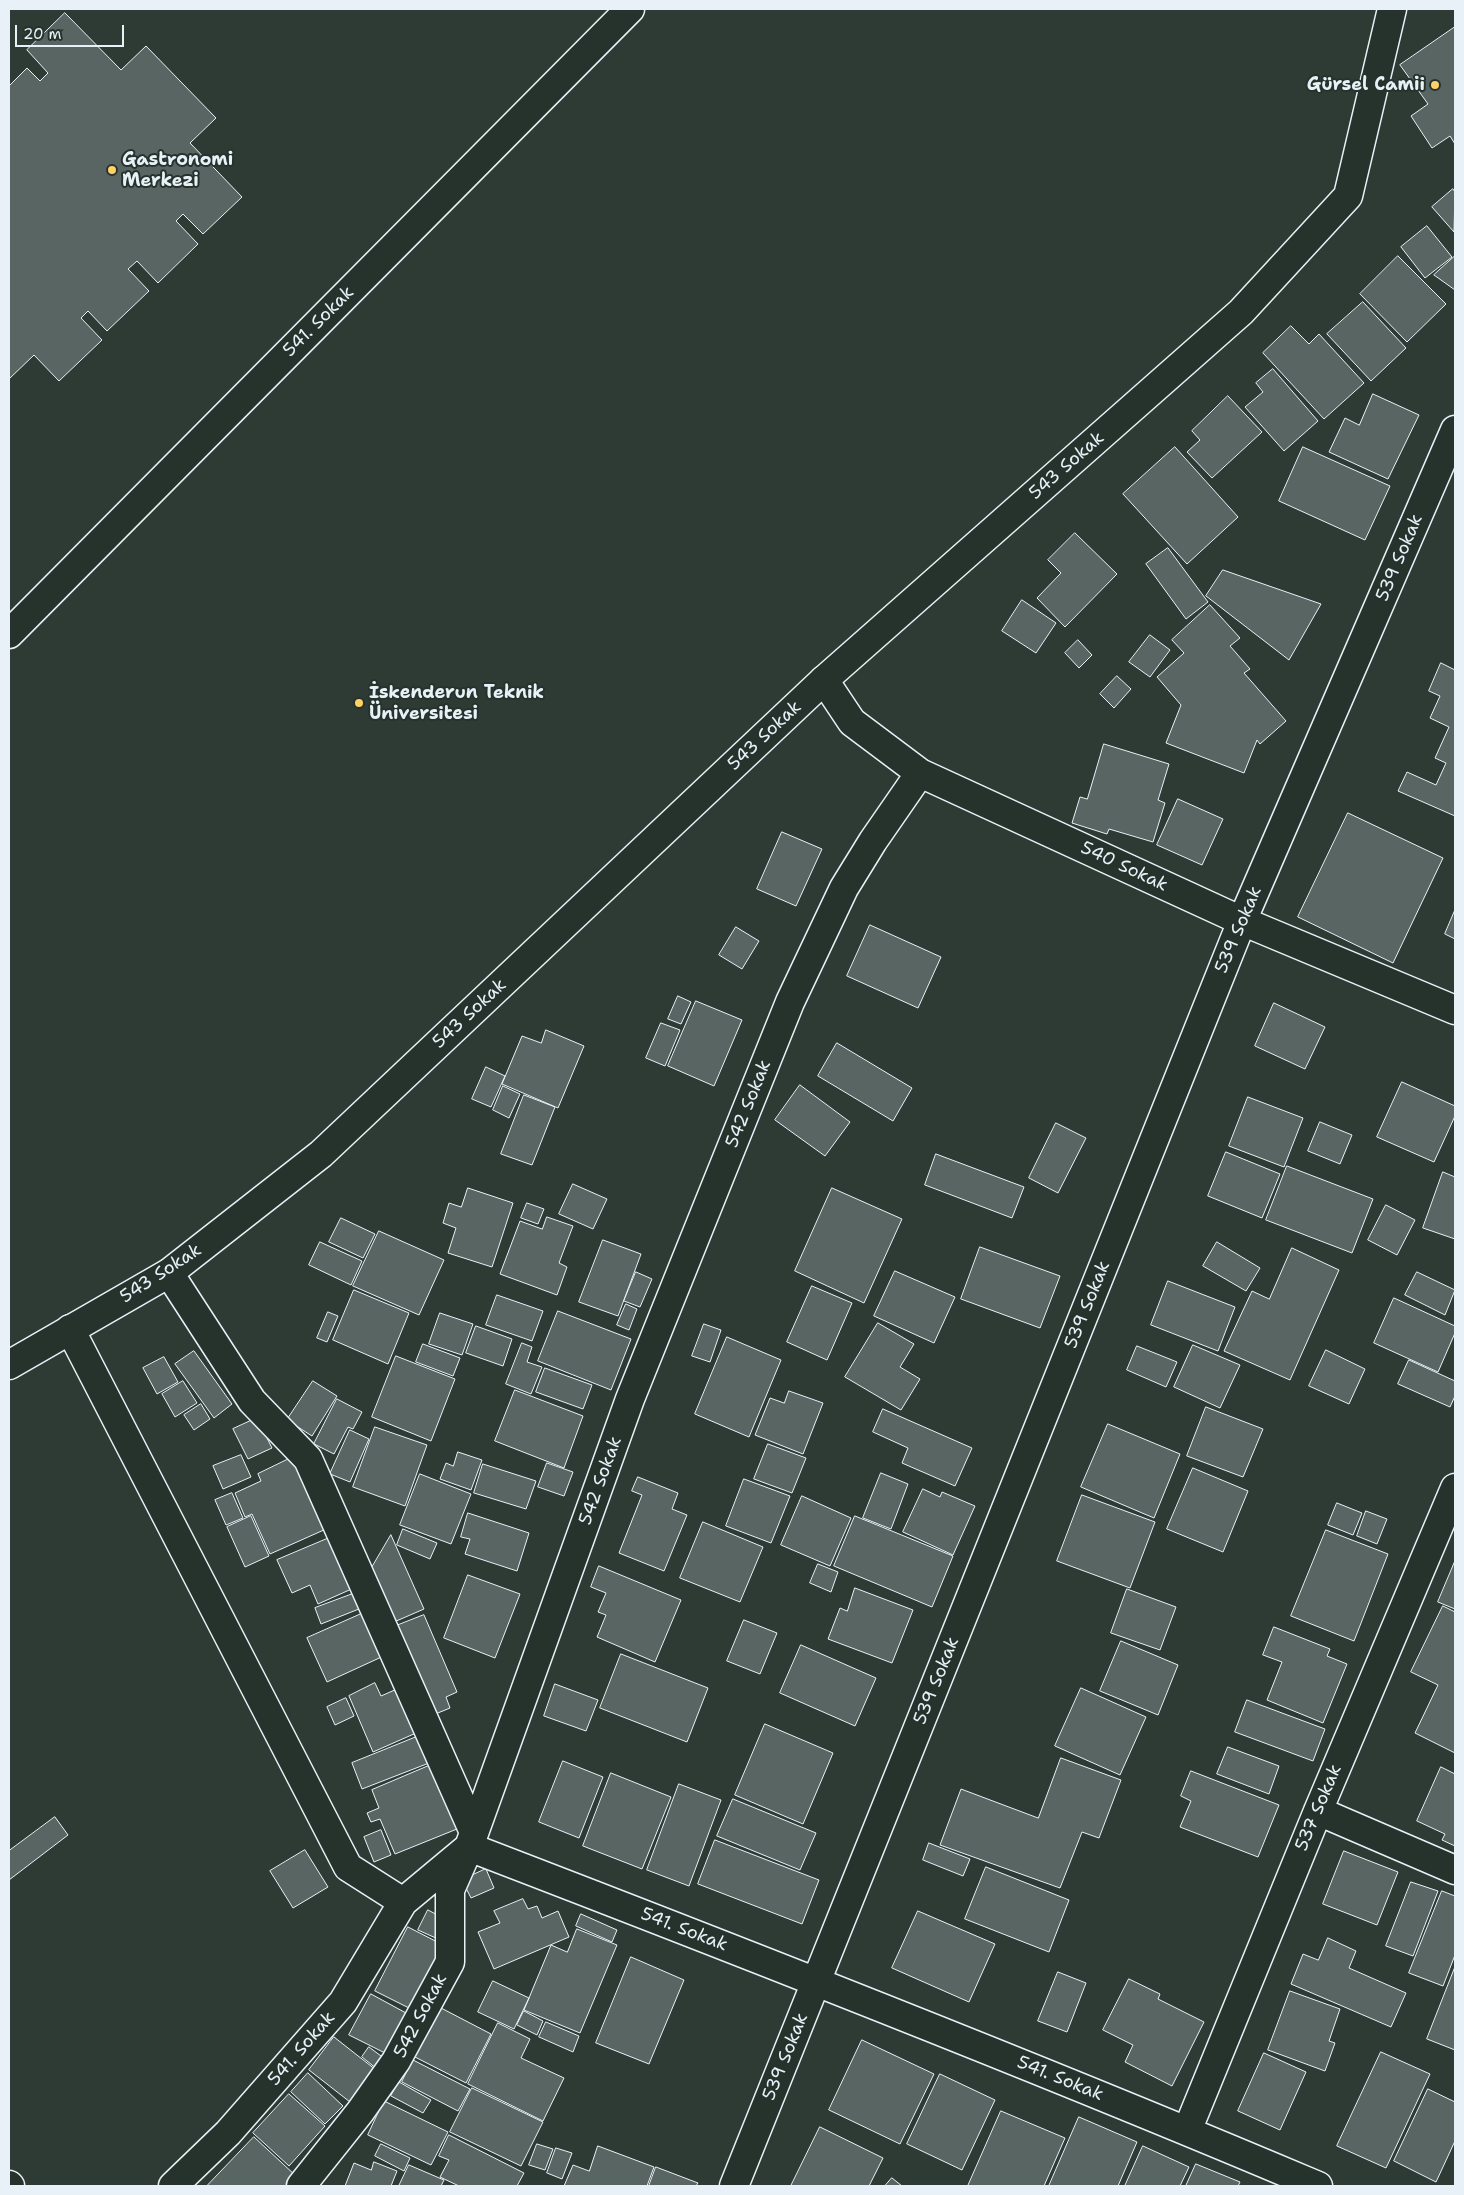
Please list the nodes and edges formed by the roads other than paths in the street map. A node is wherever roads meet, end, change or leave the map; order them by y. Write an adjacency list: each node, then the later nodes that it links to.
1 (630, 9): 4 (street, 541. Sokak)
2 (1392, 9): 5 (street, 543 Sokak)
3 (1455, 430): 7 (street, 539 Sokak)
4 (9, 634)
5 (824, 680): 6 (street, 540 Sokak); 9 (street, 543 Sokak)
6 (920, 773): 7 (street, 540 Sokak); 14 (street, 542 Sokak)
7 (1242, 921): 8 (street, 540 Sokak); 17 (street, 539 Sokak)
8 (1455, 1010)
9 (169, 1273): 10 (street, 543 Sokak); 14 (street)
10 (70, 1329): 11 (street, 543 Sokak); 16 (street)
11 (9, 1365)
12 (1455, 1488): 13 (street, 537 Sokak)
13 (1318, 1810): 15 (street); 18 (street, 537 Sokak)
14 (471, 1839): 16 (street, 541. Sokak); 17 (street, 541. Sokak); 20 (street, 542 Sokak)
15 (1455, 1870)
16 (403, 1902): 19 (street, 541. Sokak)
17 (817, 1980): 18 (street, 541. Sokak); 21 (street, 539 Sokak)
18 (1187, 2131): 22 (street, 541. Sokak)
19 (173, 2186)
20 (301, 2186)
21 (734, 2186)
22 (1318, 2186)

